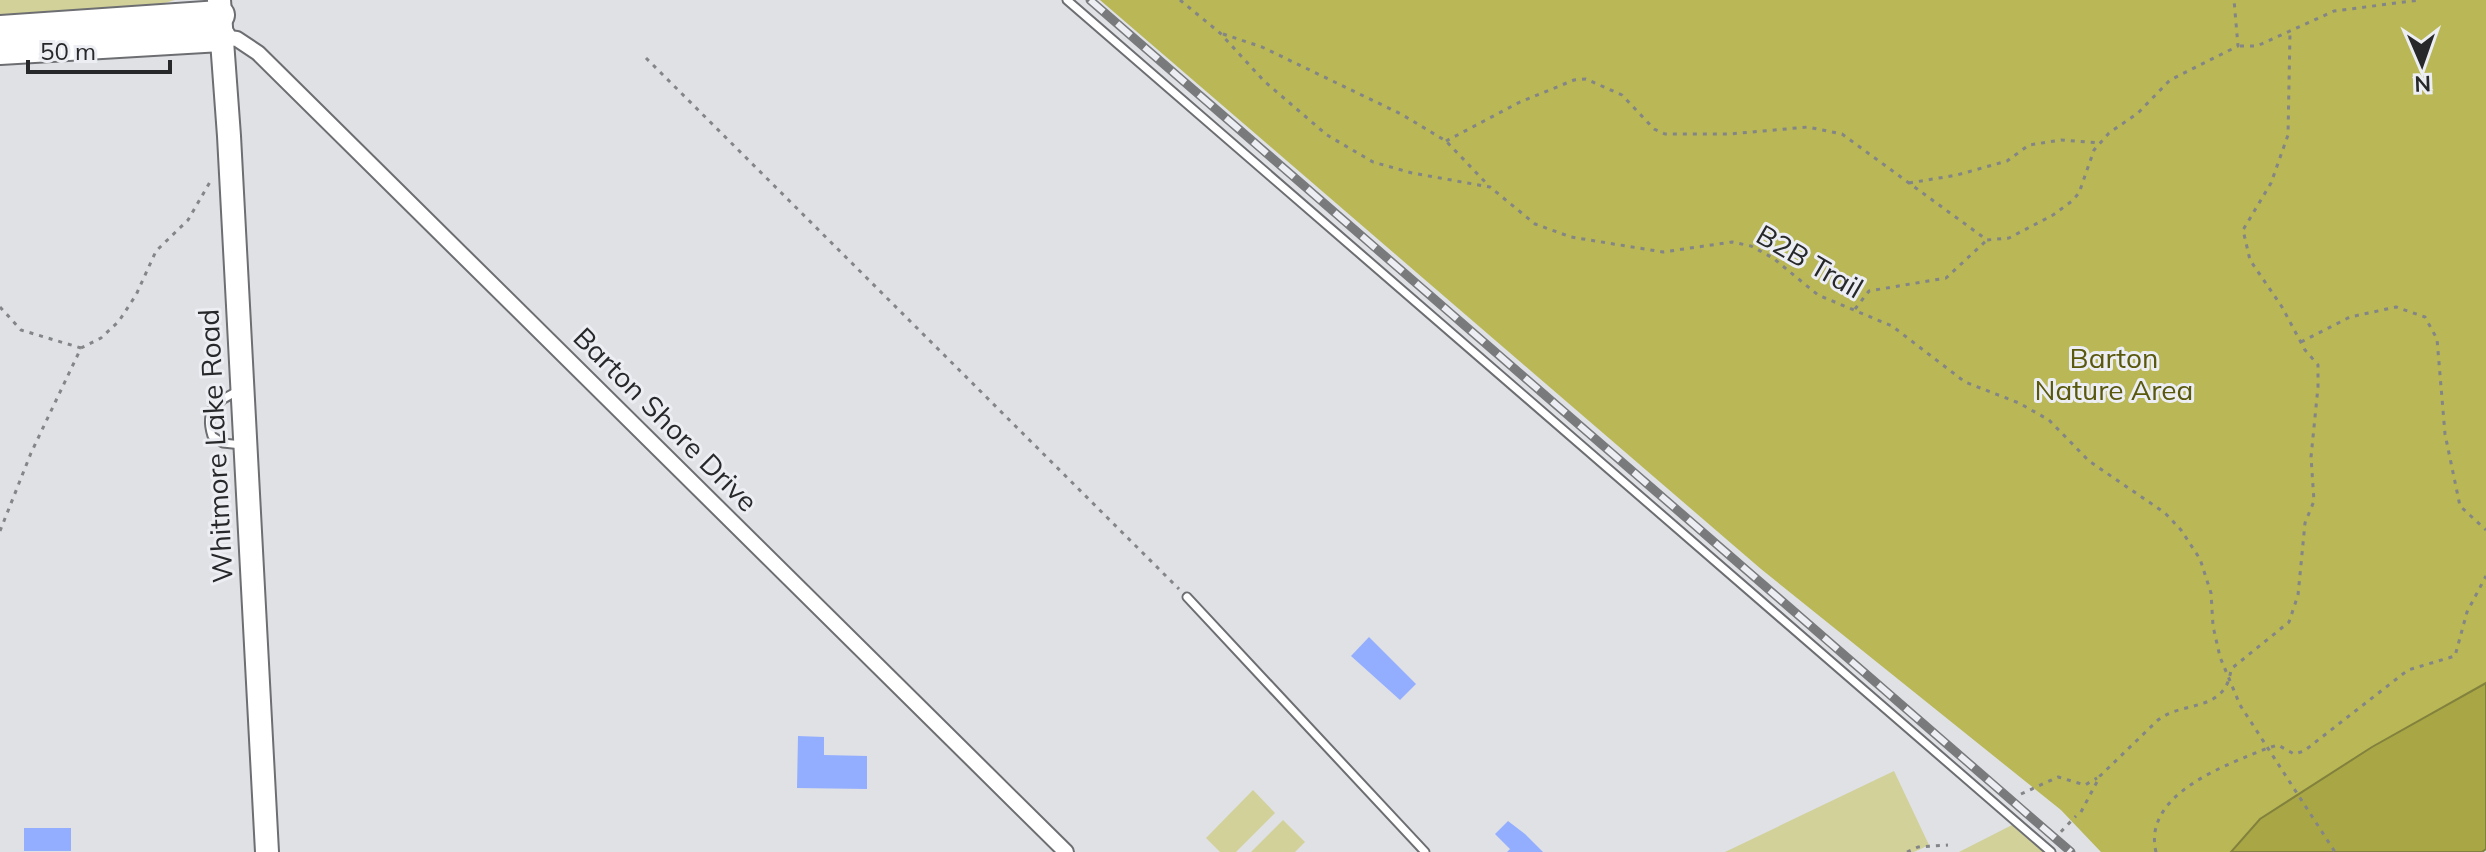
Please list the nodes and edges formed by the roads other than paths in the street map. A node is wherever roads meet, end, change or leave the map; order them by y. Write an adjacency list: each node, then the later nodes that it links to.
1 (1067, 0): 8 (lane)
2 (220, 17): 3 (highway); 4 (highway); 5 (street, Whitmore Lake Road); 10 (street, Barton Shore Drive)
3 (0, 30)
4 (0, 50)
5 (242, 389): 6 (street, Whitmore Lake Road); 6 (lane)
6 (245, 446): 9 (street, Whitmore Lake Road)
7 (1187, 597): 11 (lane)
8 (2050, 851)
9 (267, 852)
10 (1066, 852)
11 (1425, 852)

